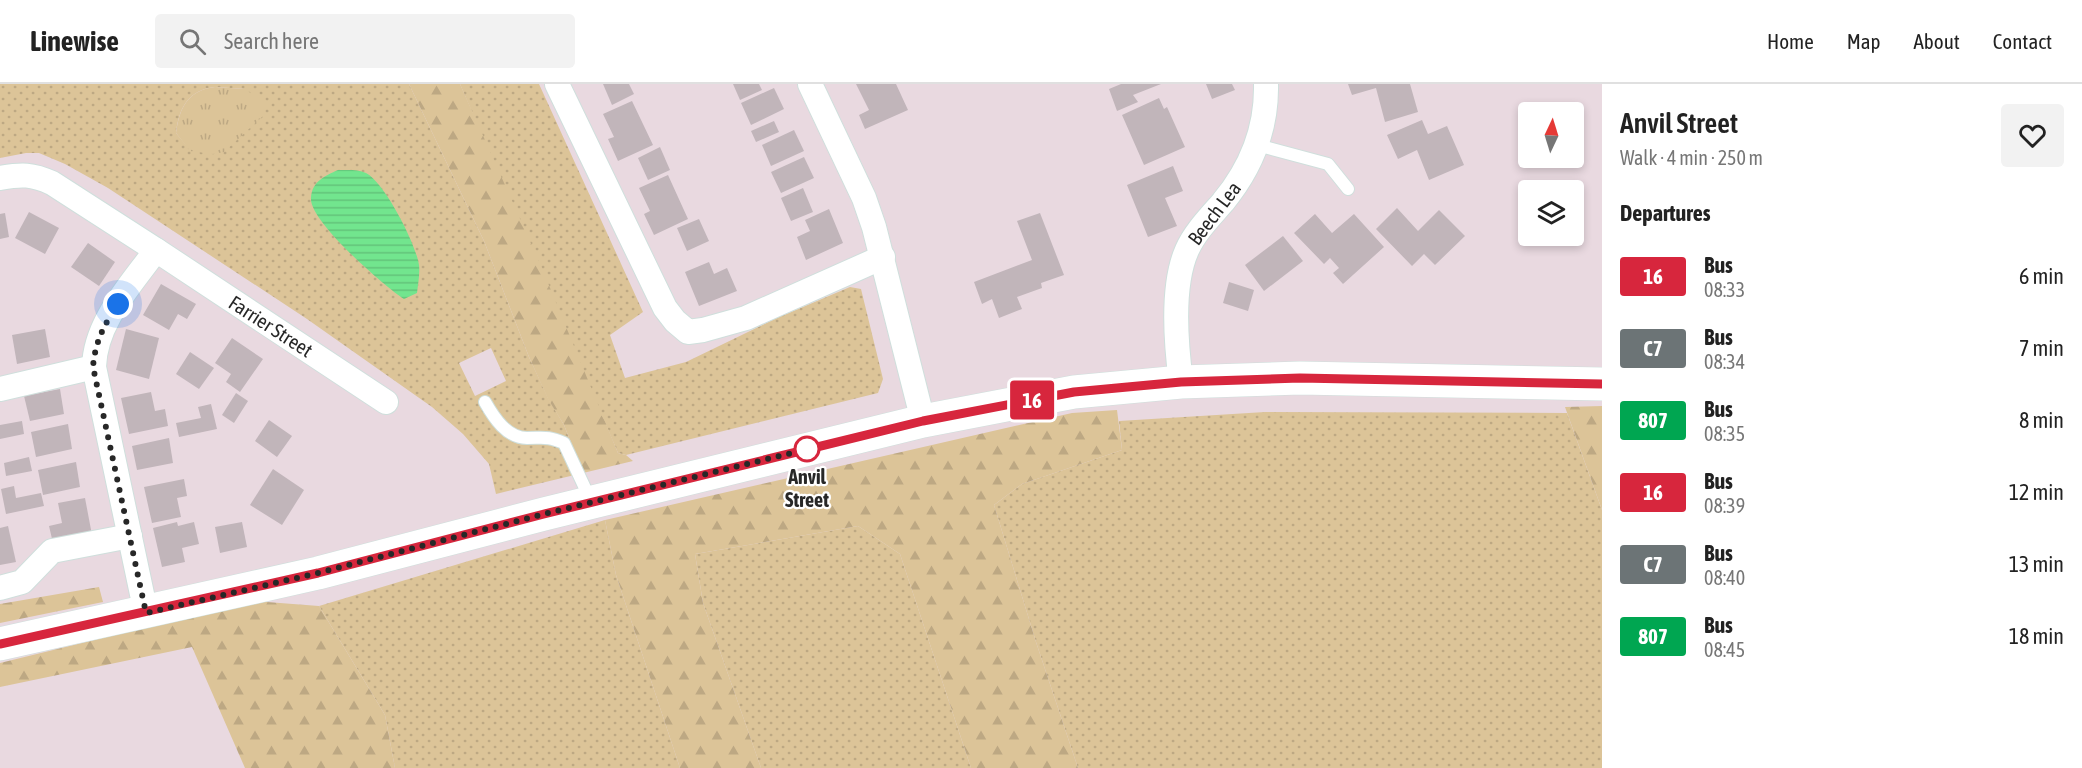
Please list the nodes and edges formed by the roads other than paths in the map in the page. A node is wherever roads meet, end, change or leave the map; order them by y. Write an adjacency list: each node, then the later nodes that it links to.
1 (557, 84): 8 (street)
2 (810, 84): 8 (street)
3 (1266, 84): 4 (street, Beech Lea)
4 (1257, 145): 6 (lane); 10 (street, Beech Lea)
5 (0, 178): 7 (street, Farrier Street)
6 (1348, 189)
7 (156, 250): 9 (street); 13 (street, Farrier Street)
8 (883, 257): 15 (street)
9 (93, 367): 12 (street); 17 (street)
10 (1181, 382): 11 (main road); 15 (main road)
11 (1602, 384)
12 (0, 388)
13 (386, 402)
14 (485, 402): 16 (lane)
15 (923, 421): 16 (main road)
16 (591, 502): 19 (main road)
17 (130, 536): 18 (street); 19 (street)
18 (0, 588)
19 (146, 613): 20 (main road)
20 (0, 644)

